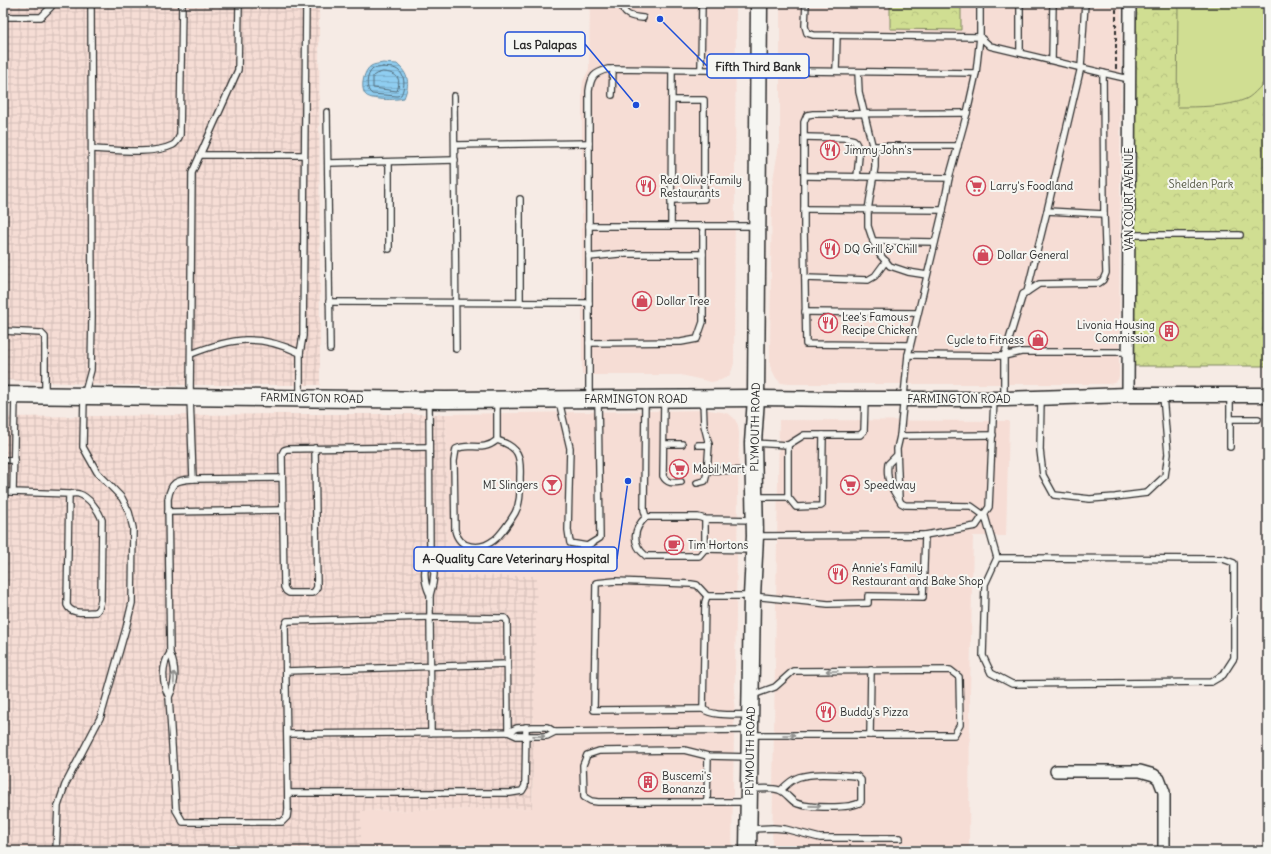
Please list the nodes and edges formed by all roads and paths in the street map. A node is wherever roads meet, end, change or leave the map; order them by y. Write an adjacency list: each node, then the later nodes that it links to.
1 (51, 3): 16 (lane)
2 (91, 3): 44 (lane)
3 (182, 3): 44 (lane)
4 (239, 3): 46 (lane)
5 (306, 3): 45 (lane)
6 (622, 3): 17 (lane)
7 (702, 3): 23 (lane)
8 (759, 3): 26 (main road, PLYMOUTH ROAD)
9 (806, 3): 18 (lane)
10 (980, 3): 19 (lane)
11 (1020, 3): 20 (lane)
12 (1053, 3): 21 (lane)
13 (1085, 3): 22 (lane)
14 (1116, 3): 31 (path)
15 (1130, 3): 32 (street, VAN COURT AVENUE)
16 (3, 17)
17 (644, 18)
18 (837, 35): 19 (lane); 27 (lane)
19 (980, 37): 20 (lane); 29 (lane)
20 (1020, 52): 21 (lane)
21 (1052, 60): 22 (lane)
22 (1081, 67): 30 (lane); 59 (lane)
23 (701, 69): 25 (lane); 26 (lane)
24 (613, 70): 25 (lane); 33 (lane); 40 (lane)
25 (672, 70): 35 (lane)
26 (759, 70): 27 (lane); 64 (main road, PLYMOUTH ROAD)
27 (836, 71): 28 (lane)
28 (858, 72): 29 (lane); 37 (lane)
29 (976, 73): 38 (lane)
30 (1103, 73): 31 (lane); 60 (lane)
31 (1116, 76): 32 (lane)
32 (1129, 79): 65 (street, VAN COURT AVENUE)
33 (612, 95)
34 (454, 96): 41 (lane)
35 (672, 100): 55 (lane); 55 (lane)
36 (327, 112): 49 (lane)
37 (864, 113): 38 (lane); 39 (lane); 42 (lane)
38 (967, 113): 43 (lane)
39 (805, 137): 50 (lane); 51 (lane)
40 (589, 143): 41 (lane); 61 (lane)
41 (455, 145): 47 (lane)
42 (873, 146): 43 (lane); 52 (lane)
43 (958, 146): 53 (lane)
44 (92, 149): 97 (lane)
45 (304, 154): 46 (lane); 88 (lane)
46 (200, 155): 89 (lane)
47 (455, 160): 48 (lane); 77 (lane)
48 (389, 162): 49 (lane); 69 (lane)
49 (328, 164): 76 (lane)
50 (805, 176): 51 (lane); 56 (lane)
51 (857, 177): 52 (lane)
52 (873, 177): 53 (lane); 57 (lane)
53 (949, 178): 58 (lane)
54 (520, 199): 78 (lane)
55 (671, 200): 62 (lane)
56 (804, 209): 57 (lane); 74 (lane)
57 (868, 210): 58 (lane); 67 (lane)
58 (943, 210): 68 (lane)
59 (1047, 211): 60 (lane); 75 (lane)
60 (1104, 214): 75 (lane)
61 (589, 226): 62 (lane); 71 (lane)
62 (671, 226): 63 (lane)
63 (703, 226): 64 (lane); 70 (lane)
64 (758, 226): 102 (main road, PLYMOUTH ROAD)
65 (1128, 235): 66 (lane); 87 (street, VAN COURT AVENUE)
66 (1240, 236)
67 (873, 242): 68 (lane); 72 (lane)
68 (935, 242): 73 (lane)
69 (389, 249)
70 (703, 254): 71 (lane); 83 (lane)
71 (589, 257): 79 (lane)
72 (886, 261): 73 (lane); 74 (lane)
73 (927, 274): 81 (lane)
74 (805, 278): 80 (lane)
75 (1027, 292): 91 (lane)
76 (329, 302): 77 (lane); 85 (lane)
77 (457, 302): 78 (lane); 86 (lane)
78 (520, 302): 79 (lane)
79 (589, 303): 83 (lane)
80 (805, 312): 81 (lane); 84 (lane)
81 (918, 313): 84 (lane)
82 (3, 331): 93 (lane)
83 (589, 343): 105 (lane)
84 (910, 345): 90 (lane)
85 (330, 349)
86 (456, 349)
87 (1128, 352): 91 (lane); 94 (street, VAN COURT AVENUE)
88 (300, 353): 89 (lane); 100 (lane)
89 (191, 354): 99 (lane)
90 (908, 355): 91 (lane); 109 (lane)
91 (1004, 356): 110 (lane)
92 (9, 395): 93 (main road, FARMINGTON ROAD); 130 (lane)
93 (45, 395): 97 (main road, FARMINGTON ROAD)
94 (1128, 395): 98 (street, FARMINGTON ROAD); 103 (street, FARMINGTON ROAD)
95 (1230, 395): 96 (street, FARMINGTON ROAD); 98 (street, FARMINGTON ROAD); 113 (lane)
96 (1268, 395)
97 (84, 396): 99 (main road, FARMINGTON ROAD); 183 (lane)
98 (1163, 396): 103 (lane)
99 (190, 397): 100 (main road, FARMINGTON ROAD); 134 (lane)
100 (300, 398): 104 (main road, FARMINGTON ROAD)
101 (703, 398): 102 (main road, FARMINGTON ROAD); 107 (main road, FARMINGTON ROAD); 123 (lane)
102 (756, 398): 108 (street, FARMINGTON ROAD); 119 (main road, PLYMOUTH ROAD)
103 (1041, 398): 110 (street, FARMINGTON ROAD)
104 (429, 399): 111 (main road, FARMINGTON ROAD); 126 (lane)
105 (594, 399): 106 (main road, FARMINGTON ROAD); 112 (main road, FARMINGTON ROAD); 112 (lane)
106 (645, 399): 107 (main road, FARMINGTON ROAD); 146 (lane)
107 (664, 399): 120 (lane)
108 (865, 399): 109 (street, FARMINGTON ROAD); 115 (lane)
109 (903, 399): 110 (street, FARMINGTON ROAD); 117 (lane)
110 (999, 399): 116 (lane)
111 (497, 400): 112 (main road, FARMINGTON ROAD); 118 (lane)
112 (558, 400)
113 (1230, 419): 114 (lane); 125 (lane)
114 (1258, 419)
115 (823, 435): 124 (lane); 141 (lane)
116 (993, 435): 117 (lane); 145 (lane)
117 (900, 436): 128 (lane)
118 (497, 440): 118 (lane)
119 (753, 443): 124 (lane); 132 (main road, PLYMOUTH ROAD)
120 (664, 444): 121 (lane); 135 (lane)
121 (682, 444)
122 (698, 445): 123 (lane)
123 (708, 445): 131 (lane)
124 (788, 445): 141 (lane)
125 (1230, 446)
126 (429, 447): 127 (lane); 152 (lane)
127 (315, 448): 133 (lane); 143 (lane)
128 (898, 455): 142 (lane); 142 (lane)
129 (3, 460): 130 (lane)
130 (14, 460): 138 (lane)
131 (708, 470): 132 (lane); 136 (lane)
132 (754, 471): 140 (main road, PLYMOUTH ROAD)
133 (282, 478): 134 (lane); 143 (lane)
134 (192, 480): 144 (lane)
135 (681, 482)
136 (697, 483)
137 (3, 492): 138 (lane)
138 (13, 492): 139 (lane)
139 (69, 494): 139 (lane)
140 (754, 497): 141 (lane); 148 (main road, PLYMOUTH ROAD)
141 (788, 497)
142 (899, 499): 145 (lane)
143 (283, 510): 144 (lane)
144 (168, 512): 158 (lane)
145 (984, 516): 149 (lane); 153 (lane)
146 (646, 517): 147 (lane); 151 (lane)
147 (704, 519): 148 (lane); 151 (lane)
148 (754, 520): 150 (main road, PLYMOUTH ROAD)
149 (925, 534): 150 (lane); 156 (lane)
150 (754, 543): 151 (lane); 156 (main road, PLYMOUTH ROAD)
151 (705, 549)
152 (430, 554): 154 (lane); 154 (lane)
153 (997, 558): 153 (lane)
154 (430, 595): 157 (lane)
155 (707, 596): 156 (lane); 165 (lane); 165 (lane)
156 (752, 596): 163 (main road, PLYMOUTH ROAD)
157 (430, 617): 159 (lane); 160 (lane); 162 (lane)
158 (170, 653): 164 (lane, one-way to 158); 164 (lane)
159 (507, 664): 160 (lane); 169 (lane)
160 (429, 666): 162 (lane); 168 (lane)
161 (870, 670): 163 (lane, one-way to 163); 172 (lane); 172 (lane)
162 (286, 671): 171 (lane)
163 (751, 695): 166 (main road, PLYMOUTH ROAD)
164 (169, 697): 178 (lane)
165 (703, 709): 166 (lane)
166 (750, 727): 170 (lane); 172 (lane, one-way to 172); 175 (main road, PLYMOUTH ROAD)
167 (526, 728): 169 (lane); 170 (lane); 173 (lane)
168 (431, 732): 169 (lane); 171 (lane)
169 (508, 732): 173 (lane)
170 (554, 732): 173 (lane, one-way to 170)
171 (288, 734): 178 (lane)
172 (870, 735)
173 (526, 736): 178 (lane)
174 (708, 756): 175 (lane); 180 (lane); 180 (lane)
175 (749, 757): 179 (main road, PLYMOUTH ROAD)
176 (1056, 771): 185 (street)
177 (781, 790): 177 (lane, one-way to 177); 179 (lane)
178 (288, 793)
179 (749, 795): 180 (lane); 181 (main road, PLYMOUTH ROAD)
180 (707, 802)
181 (748, 829): 182 (lane); 184 (main road, PLYMOUTH ROAD)
182 (900, 838)
183 (56, 851)
184 (748, 851)
185 (1164, 851)

